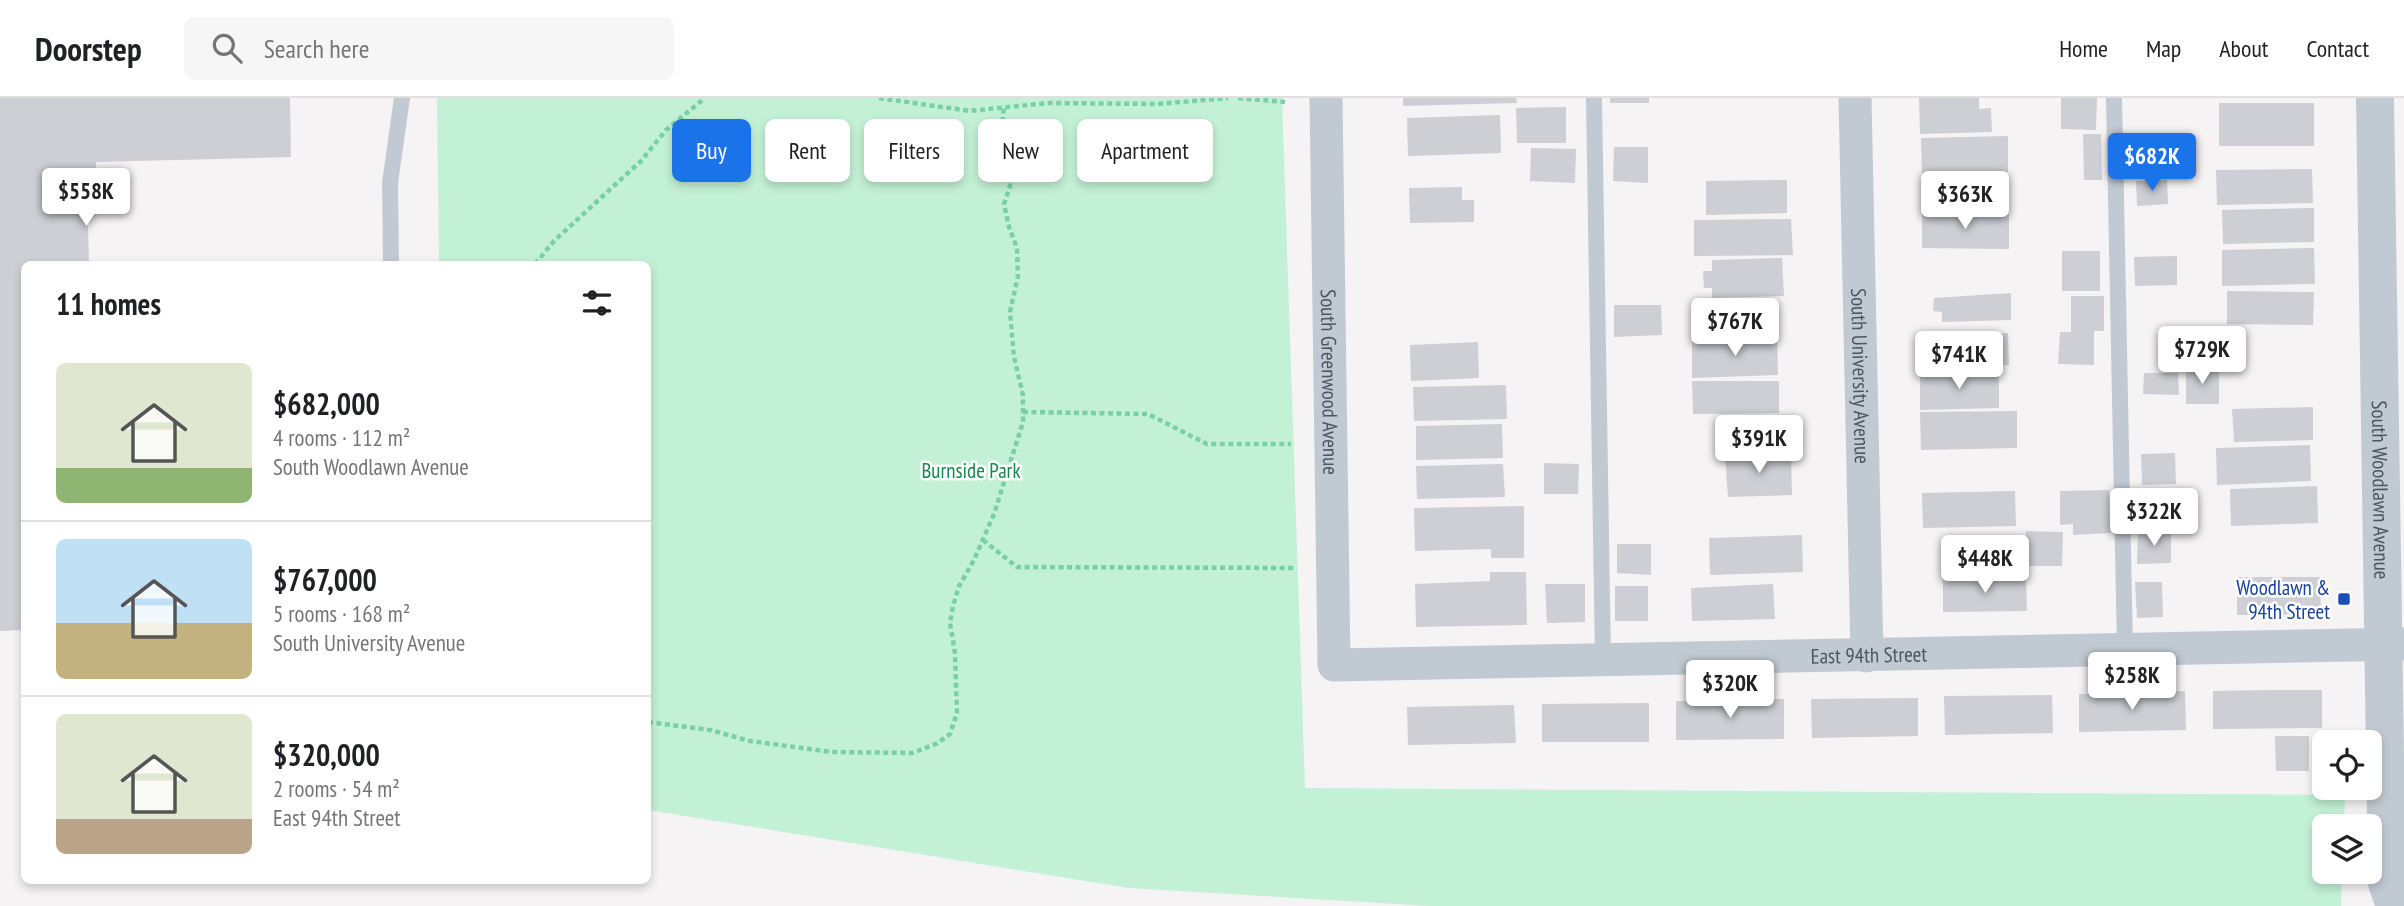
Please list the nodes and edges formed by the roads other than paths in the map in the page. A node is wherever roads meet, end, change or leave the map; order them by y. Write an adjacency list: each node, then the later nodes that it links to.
1 (402, 98): 7 (lane)
2 (1326, 98): 12 (street, South Greenwood Avenue)
3 (1594, 98): 11 (lane)
4 (1855, 98): 10 (street, South University Avenue)
5 (2114, 98): 9 (lane)
6 (2375, 98): 8 (street, South Woodlawn Avenue)
7 (391, 261)
8 (2393, 644): 9 (street, East 94th Street); 13 (street, South Woodlawn Avenue)
9 (2125, 650): 10 (street, East 94th Street)
10 (1867, 656): 11 (street, East 94th Street)
11 (1603, 660): 12 (street, East 94th Street)
12 (1334, 665)
13 (2387, 898)

